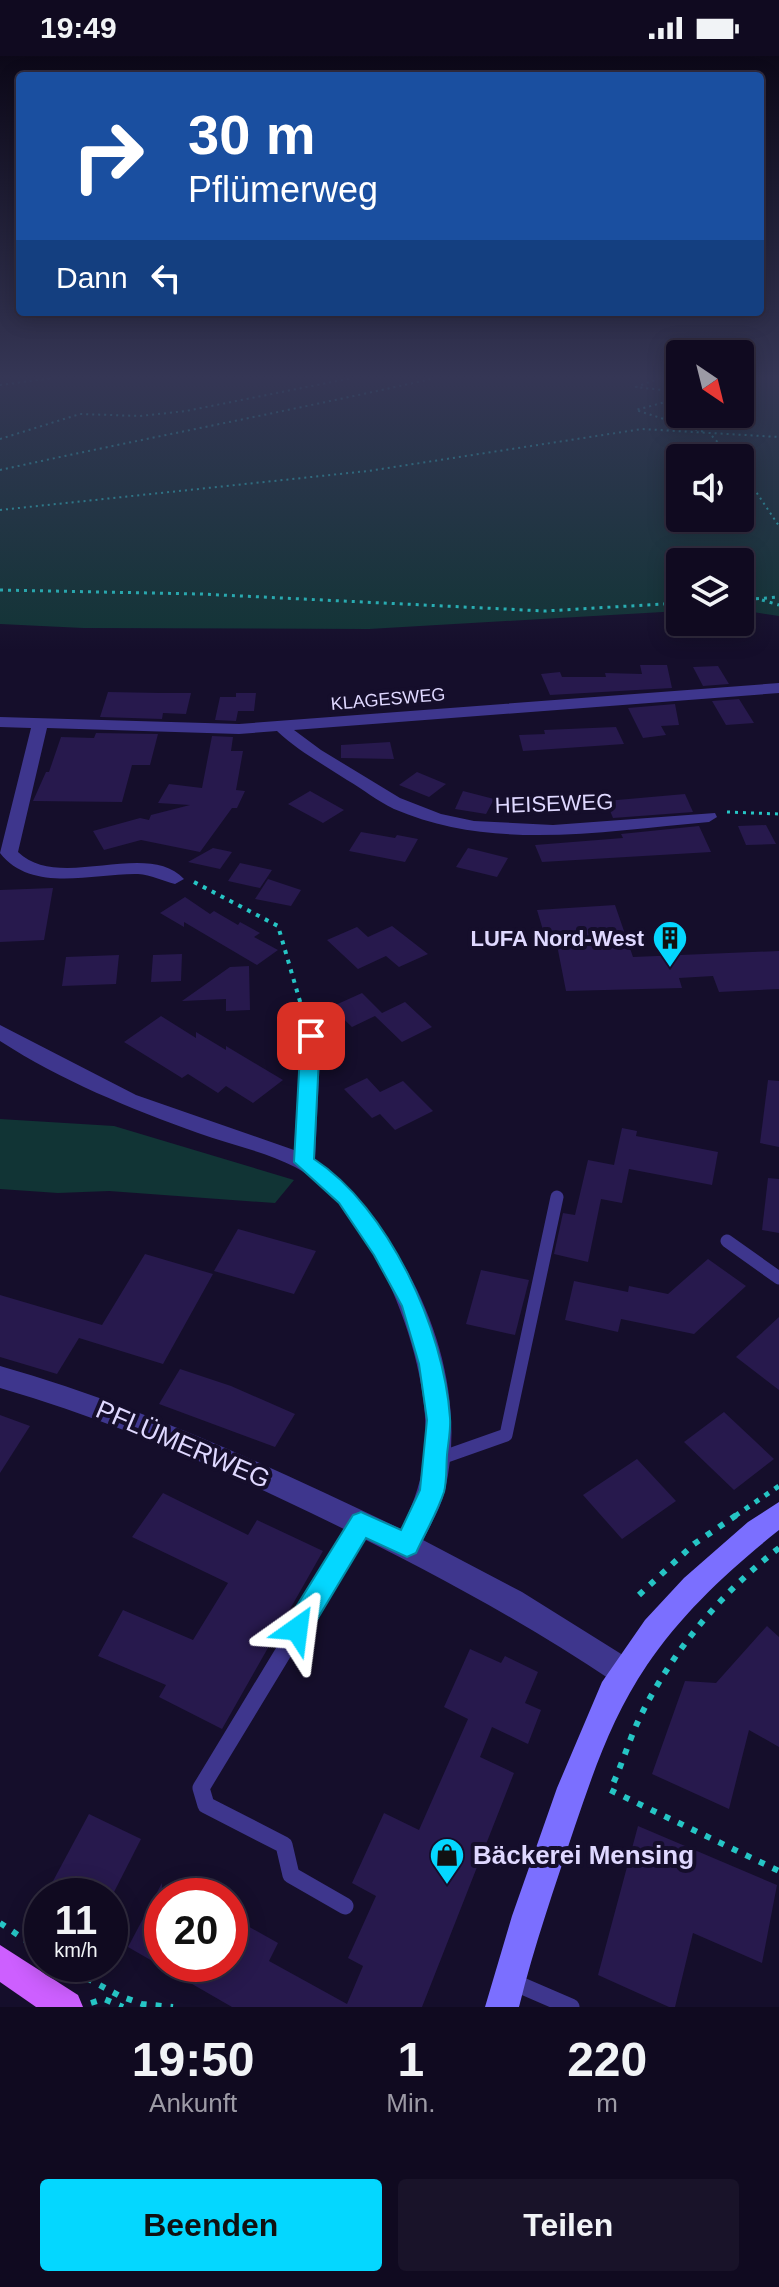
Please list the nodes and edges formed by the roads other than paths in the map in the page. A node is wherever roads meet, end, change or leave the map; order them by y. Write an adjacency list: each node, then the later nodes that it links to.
1 (779, 688): 4 (street, KLAGESWEG)
2 (0, 722): 3 (street, KLAGESWEG)
3 (40, 723): 4 (street, KLAGESWEG); 6 (street)
4 (282, 727): 5 (street, HEISEWEG)
5 (709, 817)
6 (175, 879)
7 (0, 1032): 9 (street)
8 (311, 1036): 9 (street)
9 (304, 1162): 14 (street)
10 (557, 1197): 14 (lane)
11 (727, 1241): 12 (lane)
12 (779, 1278)
13 (0, 1377): 16 (street, PFLÜMERWEG)
14 (437, 1459): 17 (street)
15 (779, 1514): 18 (main road)
16 (361, 1523): 17 (street, PFLÜMERWEG); 19 (lane)
17 (407, 1545): 18 (street, PFLÜMERWEG)
18 (624, 1672): 21 (main road)
19 (345, 1906)
20 (0, 1962): 22 (main road)
21 (505, 1994): 23 (lane)
22 (66, 2007)
23 (571, 2007)

